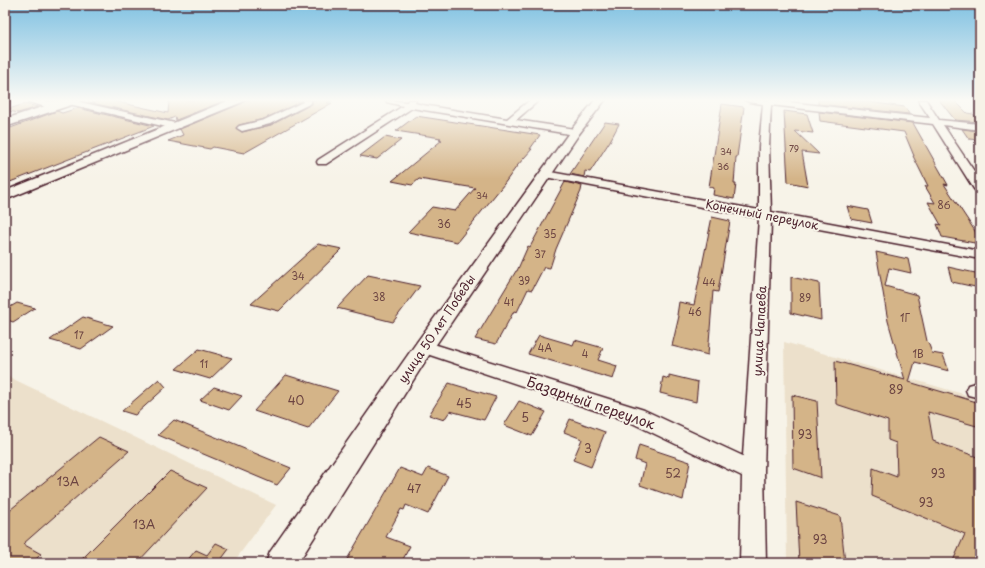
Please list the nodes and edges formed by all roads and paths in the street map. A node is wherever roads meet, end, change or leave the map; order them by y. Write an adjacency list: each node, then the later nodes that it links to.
1 (175, 127): 13 (street)
2 (248, 127): 8 (street)
3 (375, 127): 10 (street)
4 (538, 127): 9 (street)
5 (579, 127): 9 (street, улица 50 лет Победы)
6 (765, 127): 14 (street, улица Чапаева)
7 (939, 127): 12 (street)
8 (242, 128)
9 (575, 132): 11 (street, улица 50 лет Победы)
10 (322, 162)
11 (545, 174): 14 (street, Конечный переулок); 16 (street, улица 50 лет Победы)
12 (980, 189)
13 (5, 196)
14 (765, 215): 15 (street, Конечный переулок); 17 (street, улица Чапаева)
15 (980, 256)
16 (424, 347): 17 (street, Базарный переулок); 18 (street, улица 50 лет Победы)
17 (753, 471): 19 (street, улица Чапаева)
18 (281, 563)
19 (754, 563)

